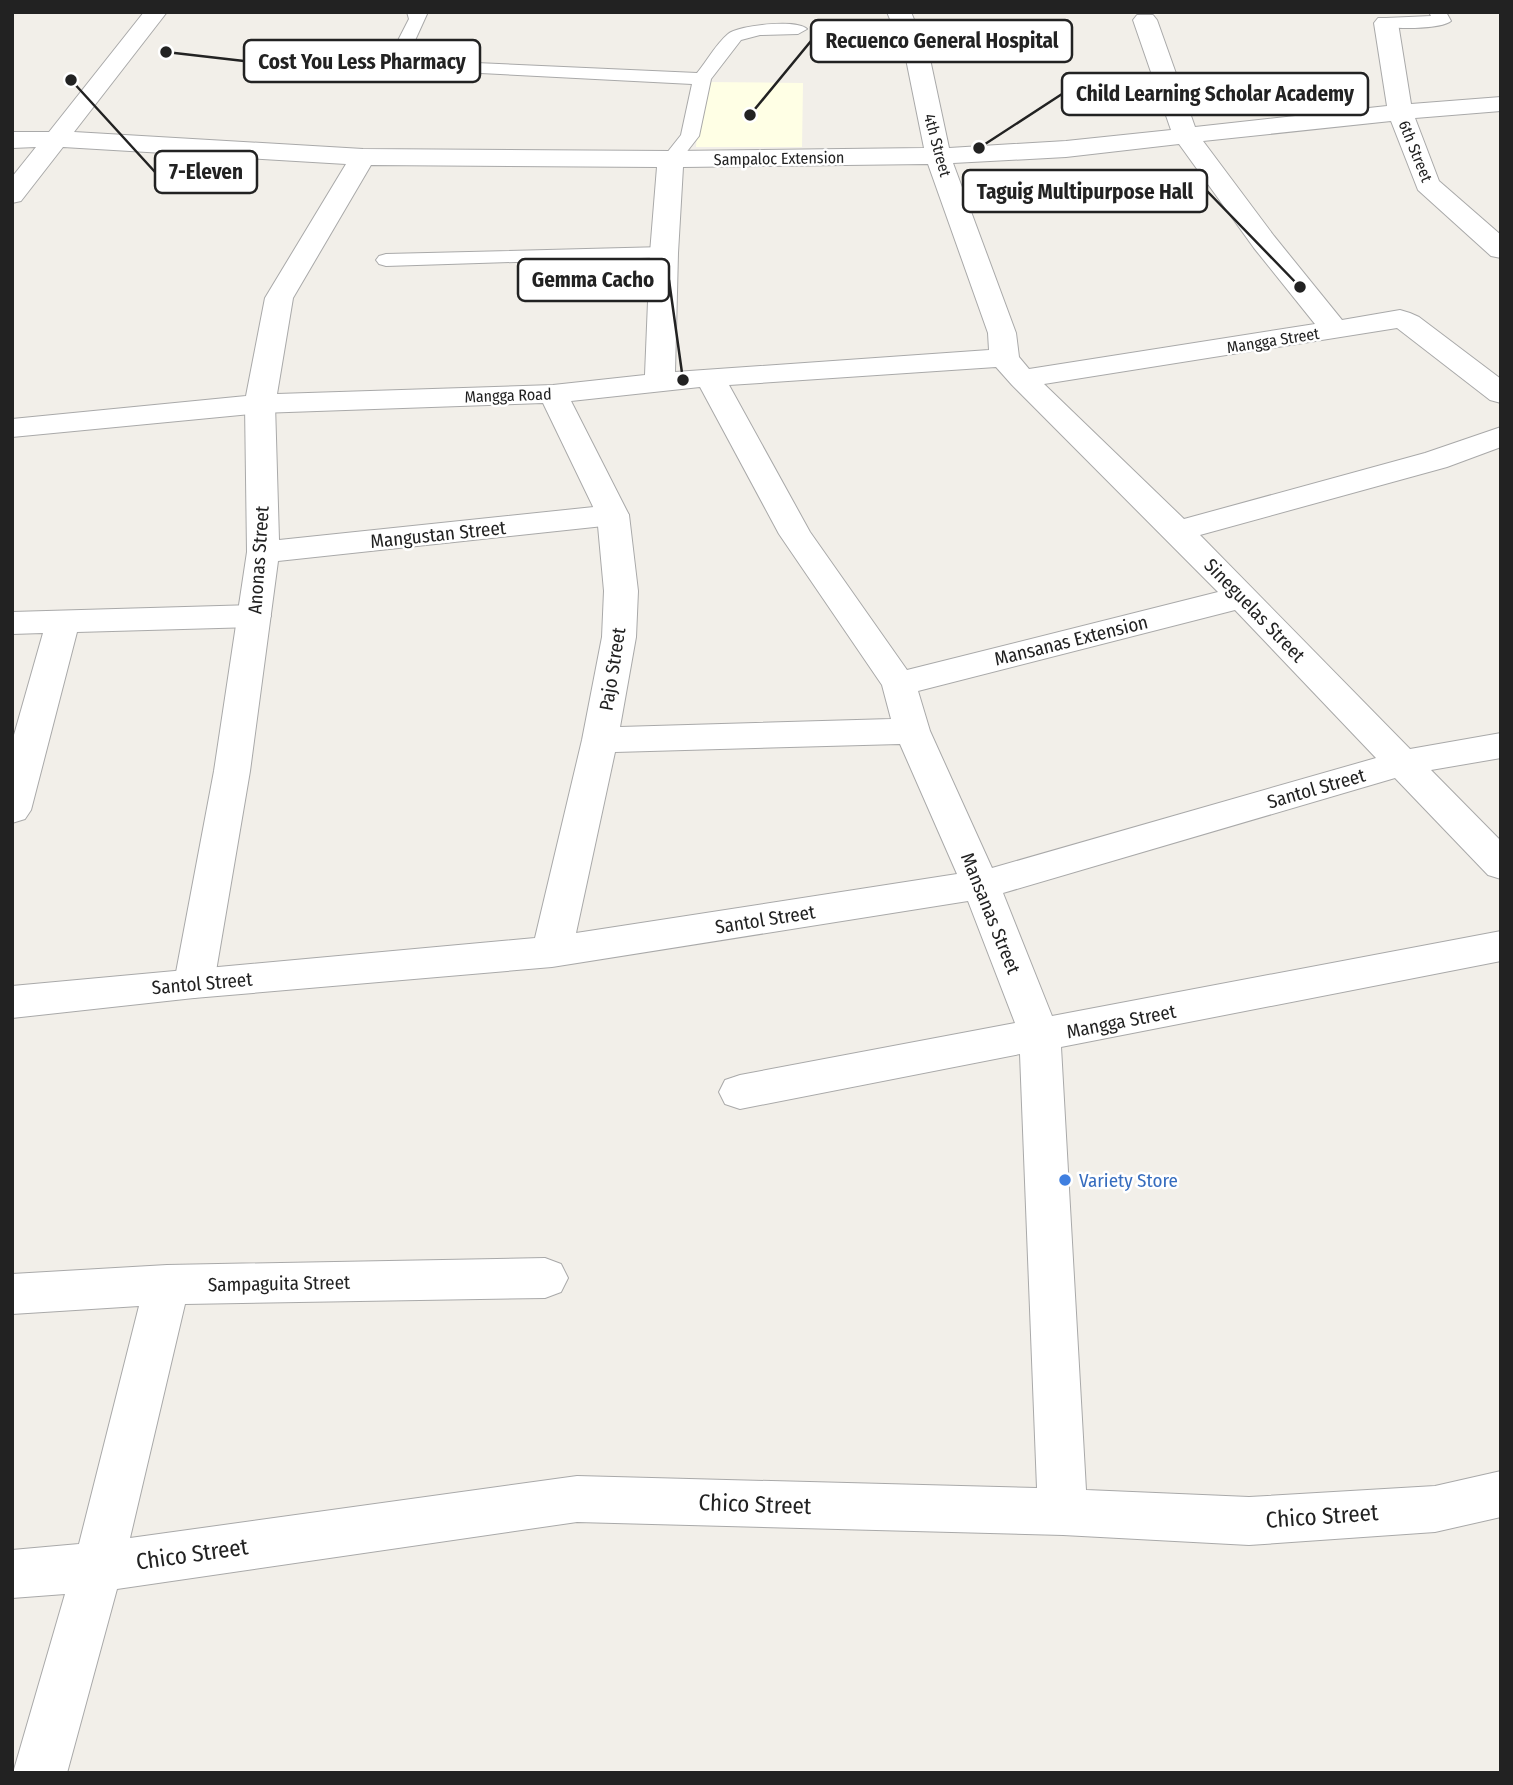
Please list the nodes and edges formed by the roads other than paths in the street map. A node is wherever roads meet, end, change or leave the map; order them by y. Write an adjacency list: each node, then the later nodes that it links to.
1 (156, 12): 12 (street)
2 (415, 12): 8 (lane)
3 (899, 12): 15 (street, 4th Street)
4 (1437, 12): 6 (lane)
5 (1145, 20): 11 (street)
6 (1386, 23): 10 (street, 6th Street)
7 (797, 29): 8 (lane)
8 (702, 79): 16 (lane)
9 (1501, 104): 10 (street, Sampaloc Extension)
10 (1400, 112): 11 (street, Sampaloc Extension); 18 (street, 6th Street)
11 (1185, 134): 15 (street, Sampaloc Extension); 21 (street)
12 (56, 139): 13 (street, Sampaloc Extension); 14 (street, Sampaloc Extension); 17 (street)
13 (12, 140)
14 (363, 156): 16 (street, Sampaloc Extension); 27 (street, Anonas Street)
15 (939, 156): 16 (street, Sampaloc Extension); 22 (street, 4th Street)
16 (671, 159): 19 (street)
17 (12, 195)
18 (1501, 250)
19 (664, 253): 20 (lane); 24 (street)
20 (386, 260)
21 (1335, 330): 22 (street, Mangga Street); 26 (street, Mangga Street)
22 (1013, 369): 23 (street, Mangga Road); 31 (street, Sineguelas Street)
23 (710, 377): 24 (street, Mangga Road); 37 (street, Mansanas Street)
24 (660, 382): 25 (street, Mangga Road)
25 (553, 394): 27 (street, Mangga Road); 30 (street, Pajo Street)
26 (1501, 394)
27 (260, 404): 28 (street, Mangga Road); 32 (street, Anonas Street)
28 (12, 428)
29 (1501, 436): 31 (street)
30 (612, 515): 32 (street, Mangustan Street); 39 (street, Pajo Street)
31 (1178, 531): 33 (street, Sineguelas Street)
32 (263, 552): 34 (street, Anonas Street)
33 (1243, 597): 37 (street, Mansanas Extension); 41 (street, Sineguelas Street)
34 (254, 616): 36 (street); 47 (street, Anonas Street)
35 (12, 624): 36 (street)
36 (62, 624): 42 (street)
37 (899, 684): 38 (street, Mansanas Street)
38 (912, 731): 39 (street); 44 (street, Mansanas Street)
39 (600, 740): 46 (street, Pajo Street)
40 (1501, 745): 41 (street, Santol Street)
41 (1404, 763): 43 (street, Sineguelas Street); 44 (street, Santol Street)
42 (12, 810)
43 (1501, 865)
44 (981, 885): 46 (street, Santol Street); 49 (street, Mansanas Street)
45 (1501, 946): 49 (street, Mangga Street)
46 (552, 952): 47 (street, Santol Street)
47 (194, 983): 48 (street, Santol Street)
48 (12, 1002)
49 (1040, 1036): 50 (street, Mangga Street); 55 (street, Mansanas Street)
50 (740, 1091)
51 (545, 1278): 52 (street, Sampaguita Street)
52 (167, 1285): 53 (street, Sampaguita Street); 56 (street)
53 (12, 1294)
54 (1501, 1494): 55 (street, Chico Street)
55 (1063, 1512): 56 (street, Chico Street)
56 (98, 1567): 57 (street, Chico Street); 58 (street)
57 (12, 1574)
58 (40, 1773)

